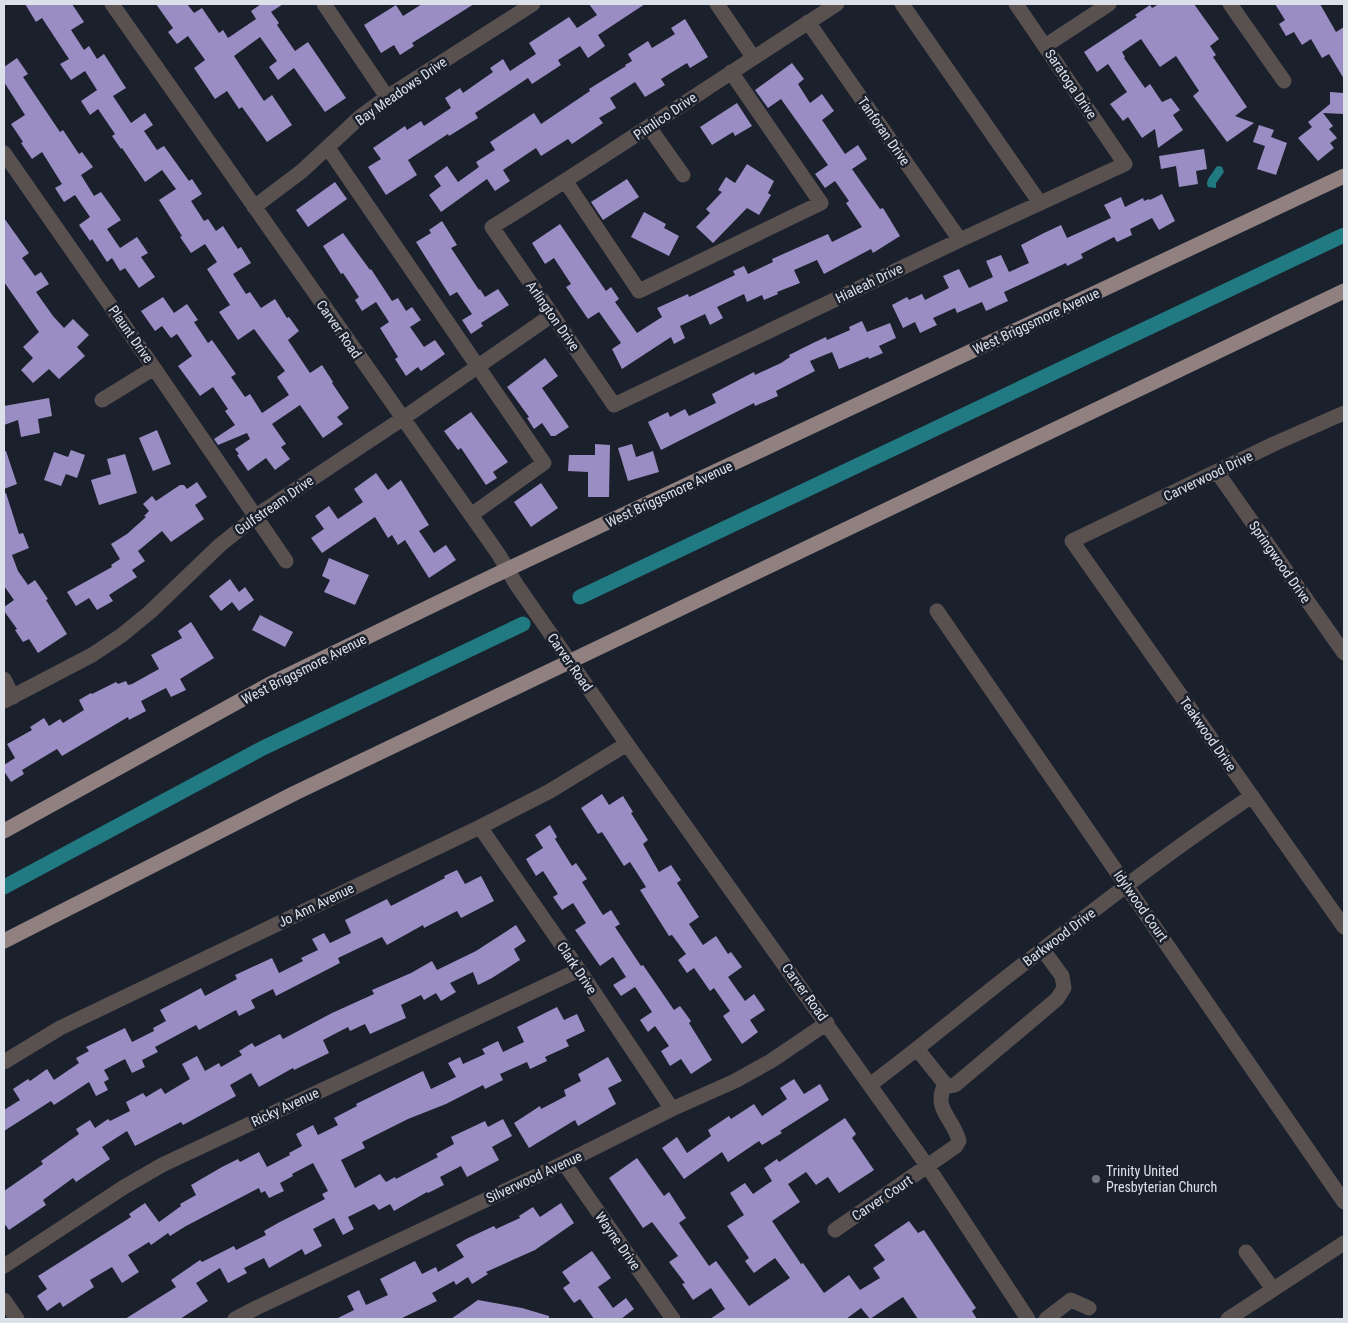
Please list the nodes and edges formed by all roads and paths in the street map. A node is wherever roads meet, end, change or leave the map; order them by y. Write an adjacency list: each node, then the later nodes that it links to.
1 (112, 4): 24 (street, Carver Road)
2 (324, 4): 15 (street)
3 (533, 4): 15 (street, Bay Meadows Drive)
4 (717, 4): 12 (street)
5 (837, 4): 10 (street, Pimlico Drive)
6 (902, 4): 23 (street)
7 (1016, 4): 11 (street, Saratoga Drive)
8 (1110, 4): 11 (street)
9 (1230, 4): 14 (street)
10 (808, 22): 12 (street, Pimlico Drive); 26 (street, Tanforan Drive)
11 (1045, 46): 19 (street, Saratoga Drive)
12 (753, 57): 13 (street, Pimlico Drive)
13 (731, 72): 16 (street, Pimlico Drive); 22 (street)
14 (1284, 81)
15 (388, 97): 17 (street, Bay Meadows Drive)
16 (649, 127): 20 (street); 22 (street, Pimlico Drive)
17 (328, 148): 24 (street, Bay Meadows Drive); 29 (street)
18 (4, 153): 30 (street, Plaunt Drive)
19 (1125, 164): 23 (street, Hialeah Drive)
20 (683, 175)
21 (1344, 176): 40 (main road, West Briggsmore Avenue)
22 (566, 182): 25 (street, Pimlico Drive)
23 (1040, 203): 26 (street, Hialeah Drive)
24 (254, 207): 34 (street, Carver Road)
25 (492, 227): 28 (street, Arlington Drive)
26 (960, 240): 32 (street, Hialeah Drive)
27 (1344, 291): 43 (main road)
28 (552, 315): 29 (street, Gulfstream Drive); 32 (street, Arlington Drive)
29 (477, 367): 34 (street, Gulfstream Drive); 36 (street)
30 (154, 368): 31 (street); 37 (street, Plaunt Drive)
31 (102, 400)
32 (614, 405)
33 (1344, 413): 35 (street, Carverwood Drive)
34 (402, 419): 36 (street, Carver Road); 37 (street, Gulfstream Drive)
35 (1217, 472): 38 (street, Carverwood Drive); 42 (street, Springwood Drive)
36 (471, 515): 40 (street, Carver Road)
37 (256, 516): 39 (street, Plaunt Drive); 45 (street, Gulfstream Drive)
38 (1072, 541): 47 (street, Teakwood Drive)
39 (286, 561)
40 (507, 570): 43 (street, Carver Road); 49 (main road, West Briggsmore Avenue)
41 (937, 611): 50 (street, Idylwood Court)
42 (1344, 653)
43 (570, 662): 46 (street, Carver Road); 52 (main road)
44 (4, 679): 45 (street)
45 (8, 699)
46 (627, 744): 48 (street, Jo Ann Avenue); 55 (street, Carver Road)
47 (1252, 796): 50 (street, Barkwood Drive); 51 (street, Teakwood Drive)
48 (480, 827): 54 (street, Clark Drive); 57 (street, Jo Ann Avenue)
49 (4, 831)
50 (1126, 886): 53 (street, Barkwood Drive); 63 (street, Idylwood Court)
51 (1344, 927)
52 (4, 941)
53 (1043, 950): 56 (street, Barkwood Drive); 59 (street)
54 (579, 970): 60 (street, Clark Drive); 67 (street, Ricky Avenue)
55 (827, 1023): 58 (street, Carver Road); 60 (street, Silverwood Avenue)
56 (917, 1050): 58 (street, Barkwood Drive); 59 (street)
57 (4, 1062)
58 (871, 1084): 62 (street, Carver Road)
59 (945, 1084): 62 (street, Carver Court)
60 (672, 1109): 61 (street, Silverwood Avenue)
61 (564, 1163): 72 (street, Silverwood Avenue); 73 (street, Wayne Drive)
62 (928, 1166): 64 (street, Carver Court); 74 (street, Carver Road)
63 (1344, 1202)
64 (835, 1230)
65 (1344, 1243): 68 (street)
66 (1246, 1252): 68 (street)
67 (4, 1266)
68 (1273, 1289): 76 (street)
69 (4, 1300): 71 (street)
70 (1090, 1308): 75 (street)
71 (17, 1319)
72 (235, 1319)
73 (673, 1319)
74 (1028, 1319)
75 (1046, 1319)
76 (1228, 1319)

